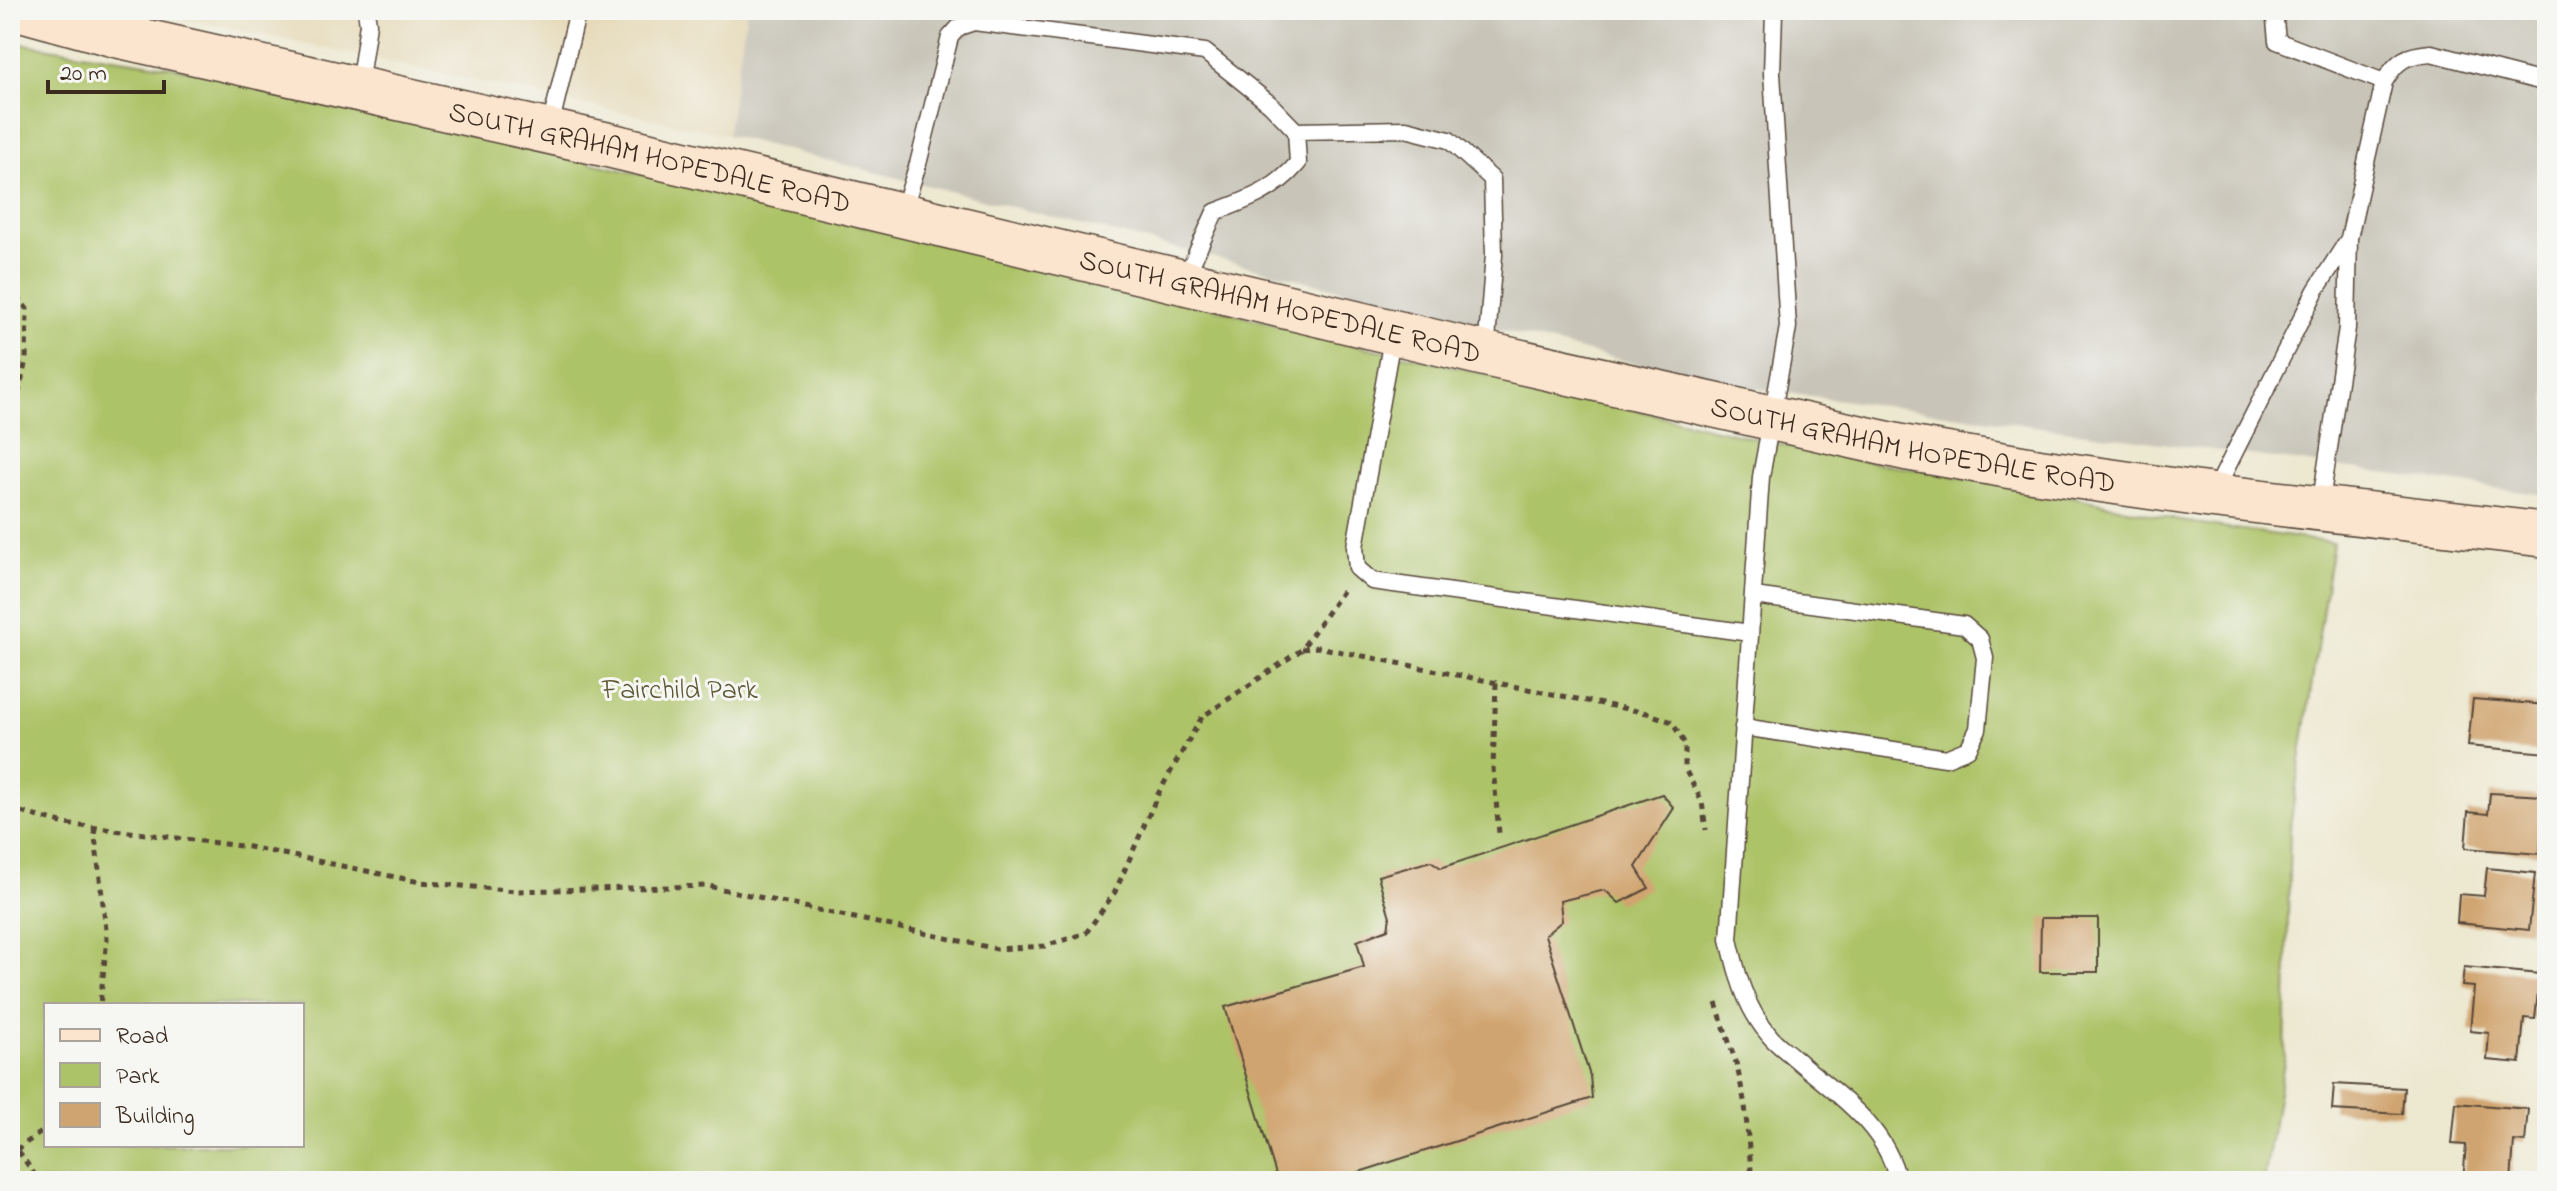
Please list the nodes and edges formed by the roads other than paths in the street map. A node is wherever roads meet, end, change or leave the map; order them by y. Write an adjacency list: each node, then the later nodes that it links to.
1 (25, 10): 8 (street, SOUTH GRAHAM HOPEDALE ROAD)
2 (366, 10): 8 (lane)
3 (578, 10): 10 (lane)
4 (2274, 10): 6 (lane)
5 (1774, 12): 16 (lane)
6 (2384, 82): 7 (lane); 12 (lane)
7 (2547, 83)
8 (359, 88): 10 (street, SOUTH GRAHAM HOPEDALE ROAD)
9 (1296, 131): 11 (lane); 13 (lane); 15 (lane)
10 (548, 133): 11 (street, SOUTH GRAHAM HOPEDALE ROAD)
11 (902, 216): 13 (street, SOUTH GRAHAM HOPEDALE ROAD)
12 (2349, 238): 17 (lane); 18 (lane)
13 (1184, 281): 14 (street, SOUTH GRAHAM HOPEDALE ROAD)
14 (1394, 331): 15 (street, SOUTH GRAHAM HOPEDALE ROAD); 21 (lane)
15 (1485, 354): 16 (street, SOUTH GRAHAM HOPEDALE ROAD)
16 (1772, 418): 17 (street, SOUTH GRAHAM HOPEDALE ROAD); 20 (lane)
17 (2213, 496): 18 (street, SOUTH GRAHAM HOPEDALE ROAD)
18 (2319, 509): 19 (street, SOUTH GRAHAM HOPEDALE ROAD)
19 (2547, 535)
20 (1754, 596): 21 (lane); 22 (lane)
21 (1750, 633): 22 (lane)
22 (1743, 727): 23 (lane)
23 (1898, 1181)

